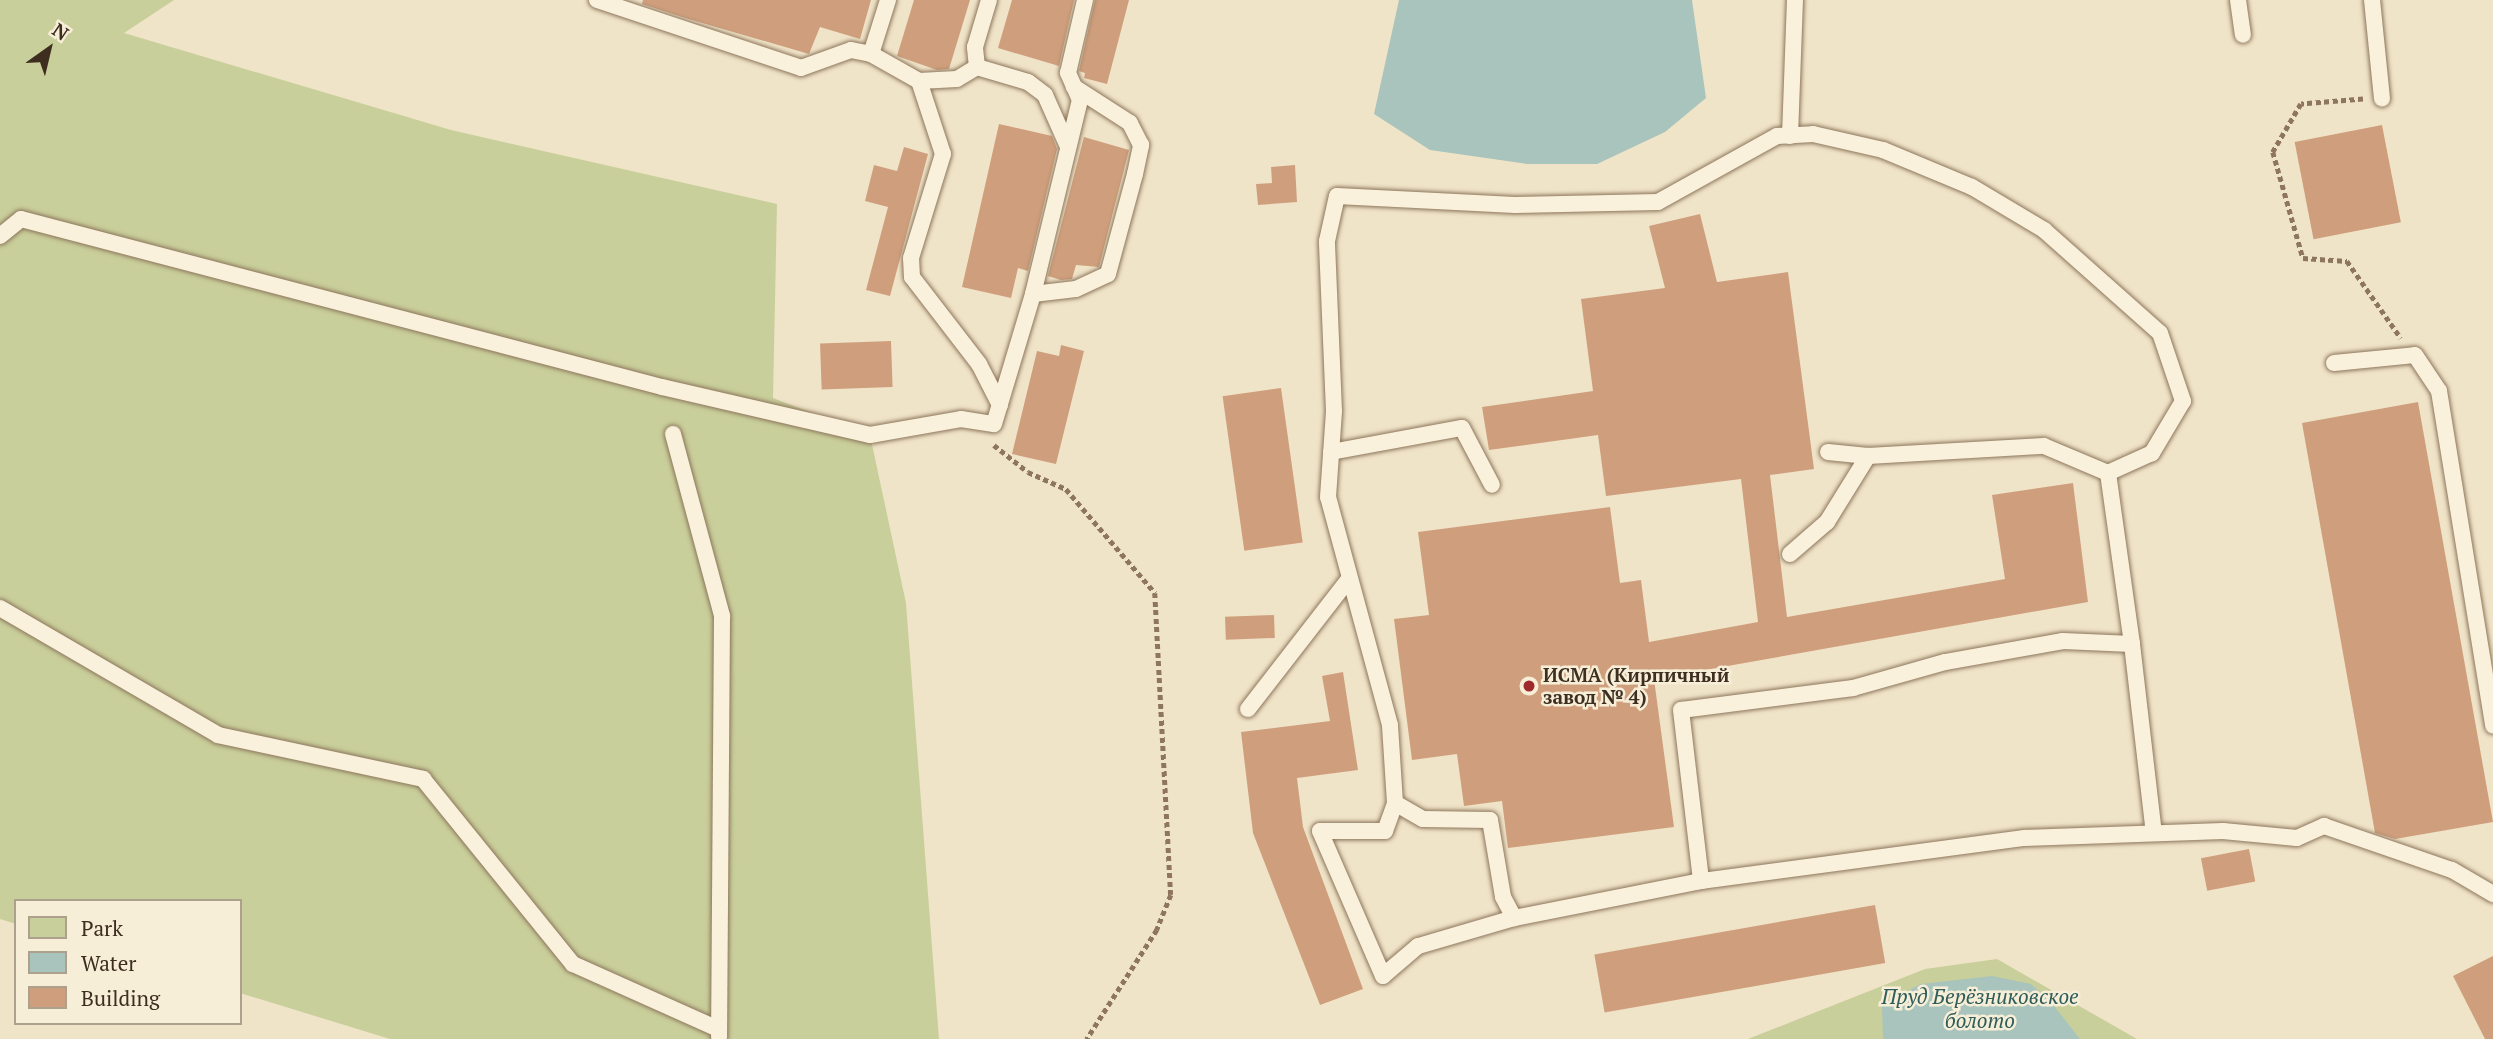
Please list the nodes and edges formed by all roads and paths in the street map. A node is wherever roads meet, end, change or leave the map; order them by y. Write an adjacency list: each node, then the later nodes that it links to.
1 (597, 0): 9 (lane)
2 (888, 0): 9 (lane)
3 (989, 0): 10 (lane)
4 (1085, 0): 12 (lane)
5 (1795, 0): 14 (lane)
6 (2238, 0): 8 (lane)
7 (2372, 0): 13 (lane)
8 (2243, 35)
9 (871, 54): 11 (lane)
10 (977, 67): 11 (lane); 15 (lane)
11 (919, 80): 20 (lane)
12 (1074, 88): 15 (lane); 17 (lane)
13 (2382, 98): 18 (path)
14 (1790, 136): 23 (lane); 26 (lane)
15 (1068, 147): 17 (lane)
16 (0, 236): 21 (lane)
17 (1032, 294): 20 (lane)
18 (2415, 355): 19 (lane); 33 (lane)
19 (2334, 363)
20 (1000, 405): 21 (lane)
21 (994, 424): 40 (path)
22 (673, 434): 39 (lane)
23 (1331, 452): 27 (lane); 29 (lane)
24 (1828, 452): 25 (lane)
25 (1868, 456): 26 (lane); 28 (lane)
26 (2108, 473): 31 (lane)
27 (1492, 485)
28 (1790, 554)
29 (1349, 579): 32 (lane); 34 (lane)
30 (0, 608): 39 (lane)
31 (2132, 643): 35 (lane); 36 (lane)
32 (1248, 709)
33 (2493, 726)
34 (1395, 803): 38 (lane); 38 (lane)
35 (2154, 833): 36 (lane); 37 (lane)
36 (1701, 880): 38 (lane)
37 (2493, 894)
38 (1514, 918)
39 (719, 1034)
40 (1087, 1039)

